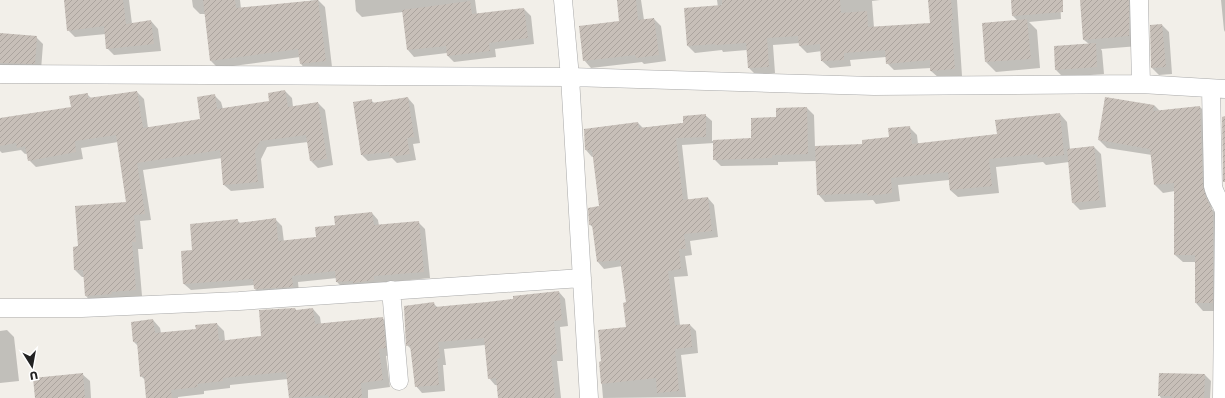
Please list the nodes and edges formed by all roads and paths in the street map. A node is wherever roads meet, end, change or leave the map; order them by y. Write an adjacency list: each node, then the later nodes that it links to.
1 (563, 0): 4 (street)
2 (1139, 0): 5 (street)
3 (0, 74): 4 (street)
4 (570, 77): 5 (street); 7 (street)
5 (1140, 84): 6 (street)
6 (1218, 89): 12 (street)
7 (582, 278): 8 (street); 11 (street)
8 (392, 290): 9 (street); 10 (street)
9 (0, 308)
10 (399, 381)
11 (589, 398)
12 (1222, 398)

